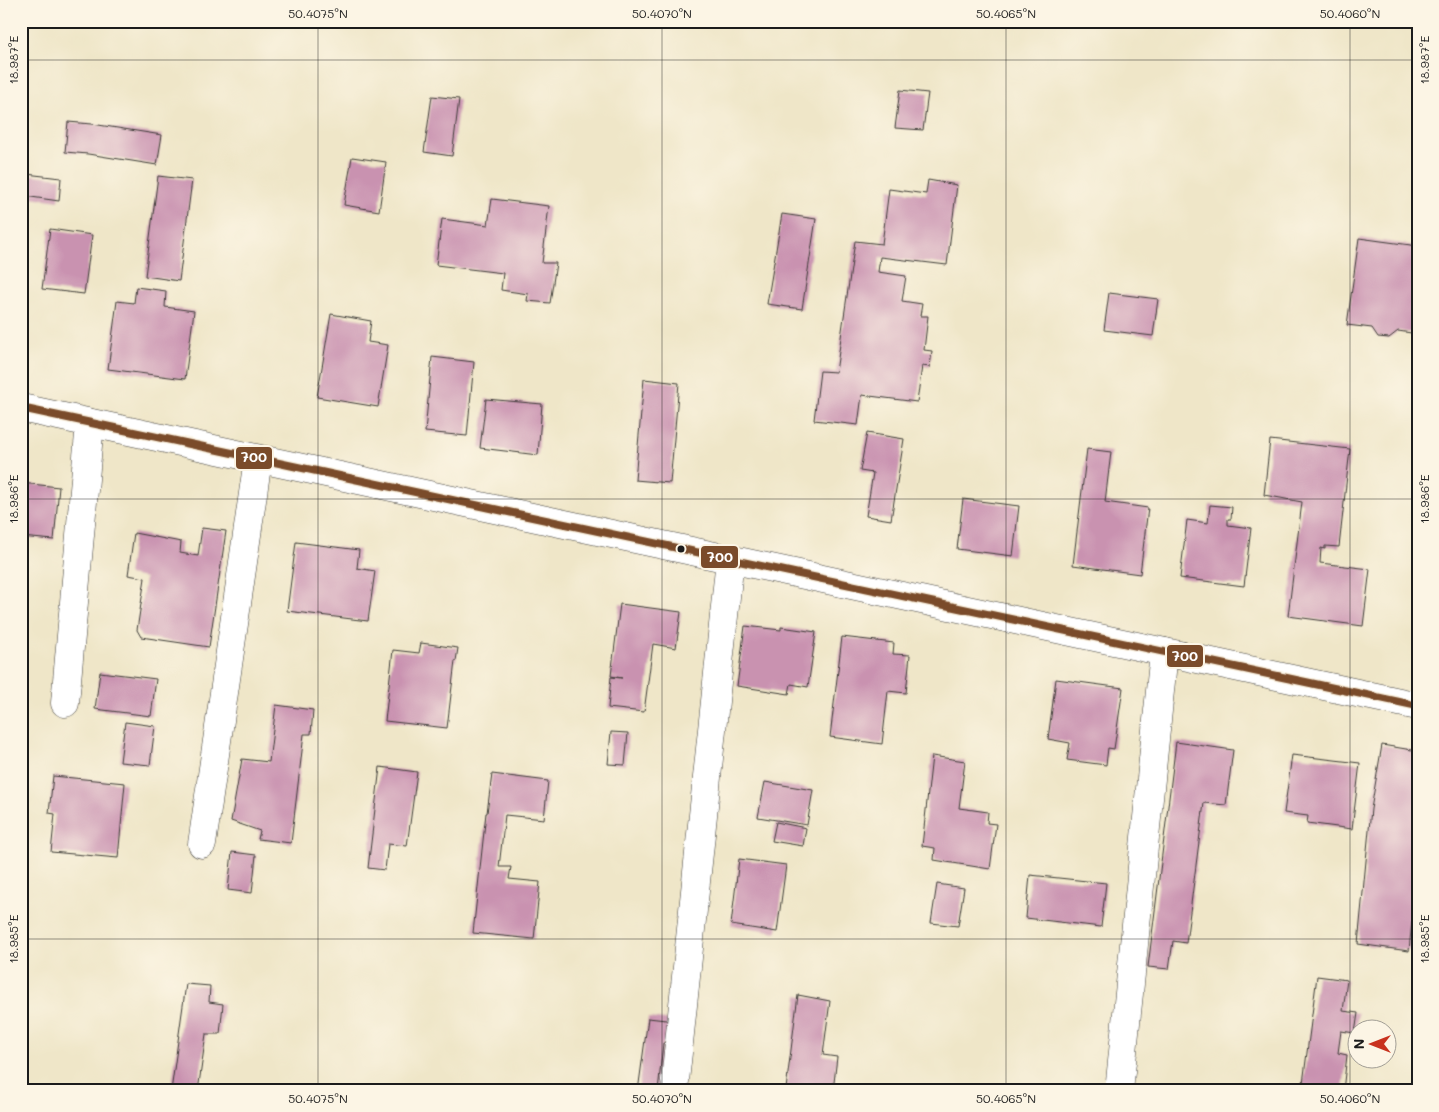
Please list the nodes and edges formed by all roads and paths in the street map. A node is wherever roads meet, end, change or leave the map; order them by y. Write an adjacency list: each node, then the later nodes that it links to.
1 (21, 408): 2 (street)
2 (90, 423): 3 (street); 6 (street)
3 (258, 459): 4 (street); 8 (street)
4 (730, 559): 5 (street); 9 (street)
5 (1164, 652): 7 (street); 10 (street)
6 (65, 703)
7 (1418, 706)
8 (202, 844)
9 (674, 1081)
10 (1119, 1091)

